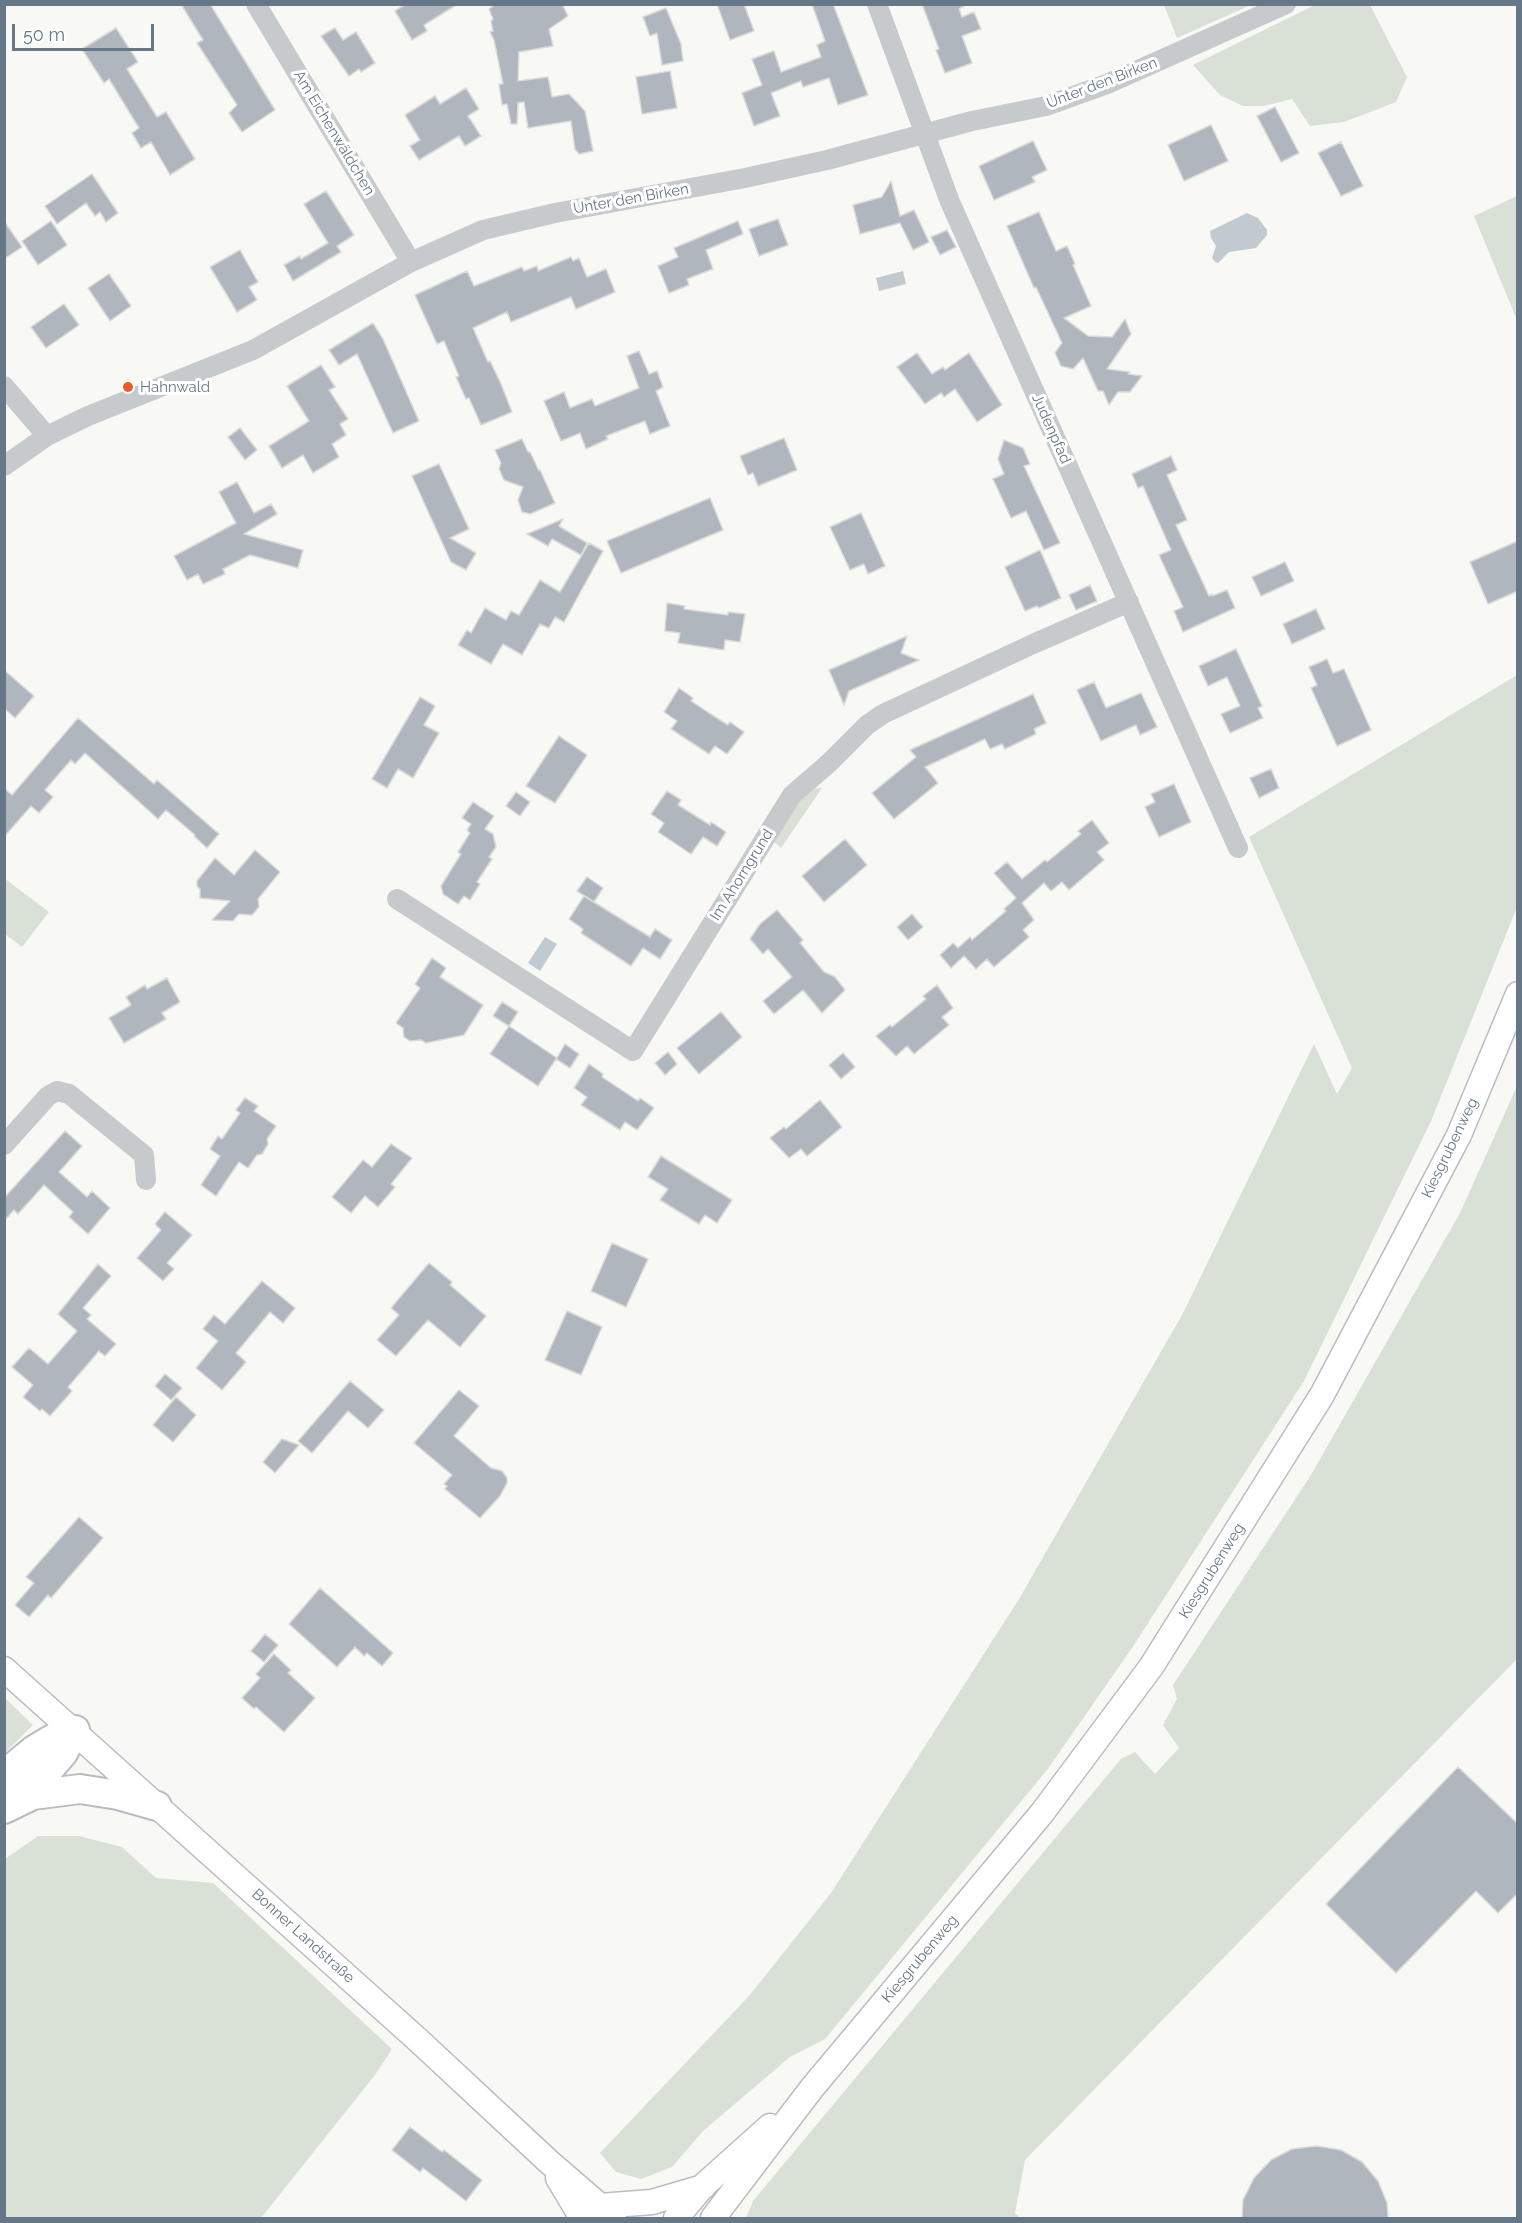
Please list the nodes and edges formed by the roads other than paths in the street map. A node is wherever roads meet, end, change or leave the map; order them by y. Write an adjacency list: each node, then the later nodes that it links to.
1 (256, 4): 5 (street, Am Eichenwäldchen)
2 (877, 4): 4 (street, Judenpfad)
3 (1286, 4): 4 (street, Unter den Birken)
4 (926, 133): 5 (street, Unter den Birken); 9 (street, Judenpfad)
5 (411, 262): 7 (street, Unter den Birken)
6 (4, 386): 7 (street)
7 (47, 436): 8 (street, Unter den Birken)
8 (4, 466)
9 (1129, 602): 10 (street, Judenpfad); 11 (street, Im Ahorngrund)
10 (1239, 848)
11 (397, 899)
12 (1518, 994): 20 (main road, Kiesgrubenweg)
13 (4, 1145): 14 (street)
14 (146, 1180)
15 (4, 1669): 16 (main road, Bonner Landstraße)
16 (75, 1730): 17 (highway); 18 (main road, Bonner Landstraße); 19 (highway)
17 (4, 1775)
18 (157, 1806): 19 (highway); 22 (main road, Bonner Landstraße)
19 (4, 1808)
20 (812, 2088): 21 (main road, Kiesgrubenweg); 23 (main road, Kiesgrubenweg)
21 (703, 2186): 22 (main road, Bonner Landstraße); 24 (main road, Kiesgrubenweg)
22 (599, 2214)
23 (718, 2216)
24 (676, 2218)

